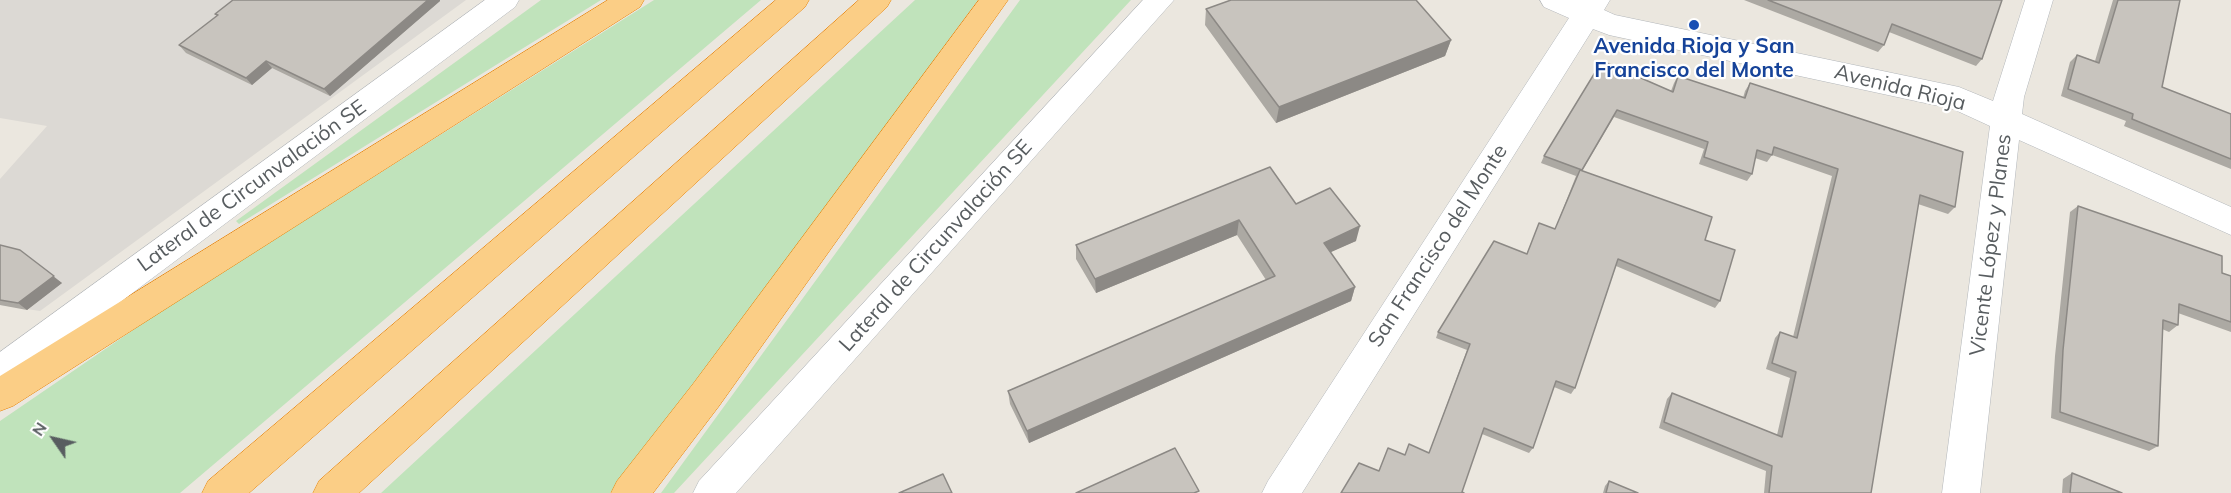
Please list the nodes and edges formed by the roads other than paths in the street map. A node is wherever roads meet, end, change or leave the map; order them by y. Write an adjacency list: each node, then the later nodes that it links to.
1 (505, 0): 12 (street, Lateral de Circunvalación SE)
2 (630, 0): 13 (highway)
3 (795, 0): 14 (highway)
4 (877, 0): 15 (highway)
5 (994, 0): 16 (highway)
6 (1160, 0): 17 (street, Lateral de Circunvalación SE)
7 (1554, 0): 9 (street, Avenida Rioja)
8 (2039, 0): 10 (street, Vicente López y Planes)
9 (1591, 7): 10 (street, Avenida Rioja); 18 (street, San Francisco del Monte)
10 (2006, 120): 11 (street, Avenida Rioja); 19 (street, Vicente López y Planes)
11 (2231, 222)
12 (0, 372)
13 (0, 395)
14 (221, 493)
15 (332, 493)
16 (630, 493)
17 (712, 493)
18 (1281, 493)
19 (1961, 493)

